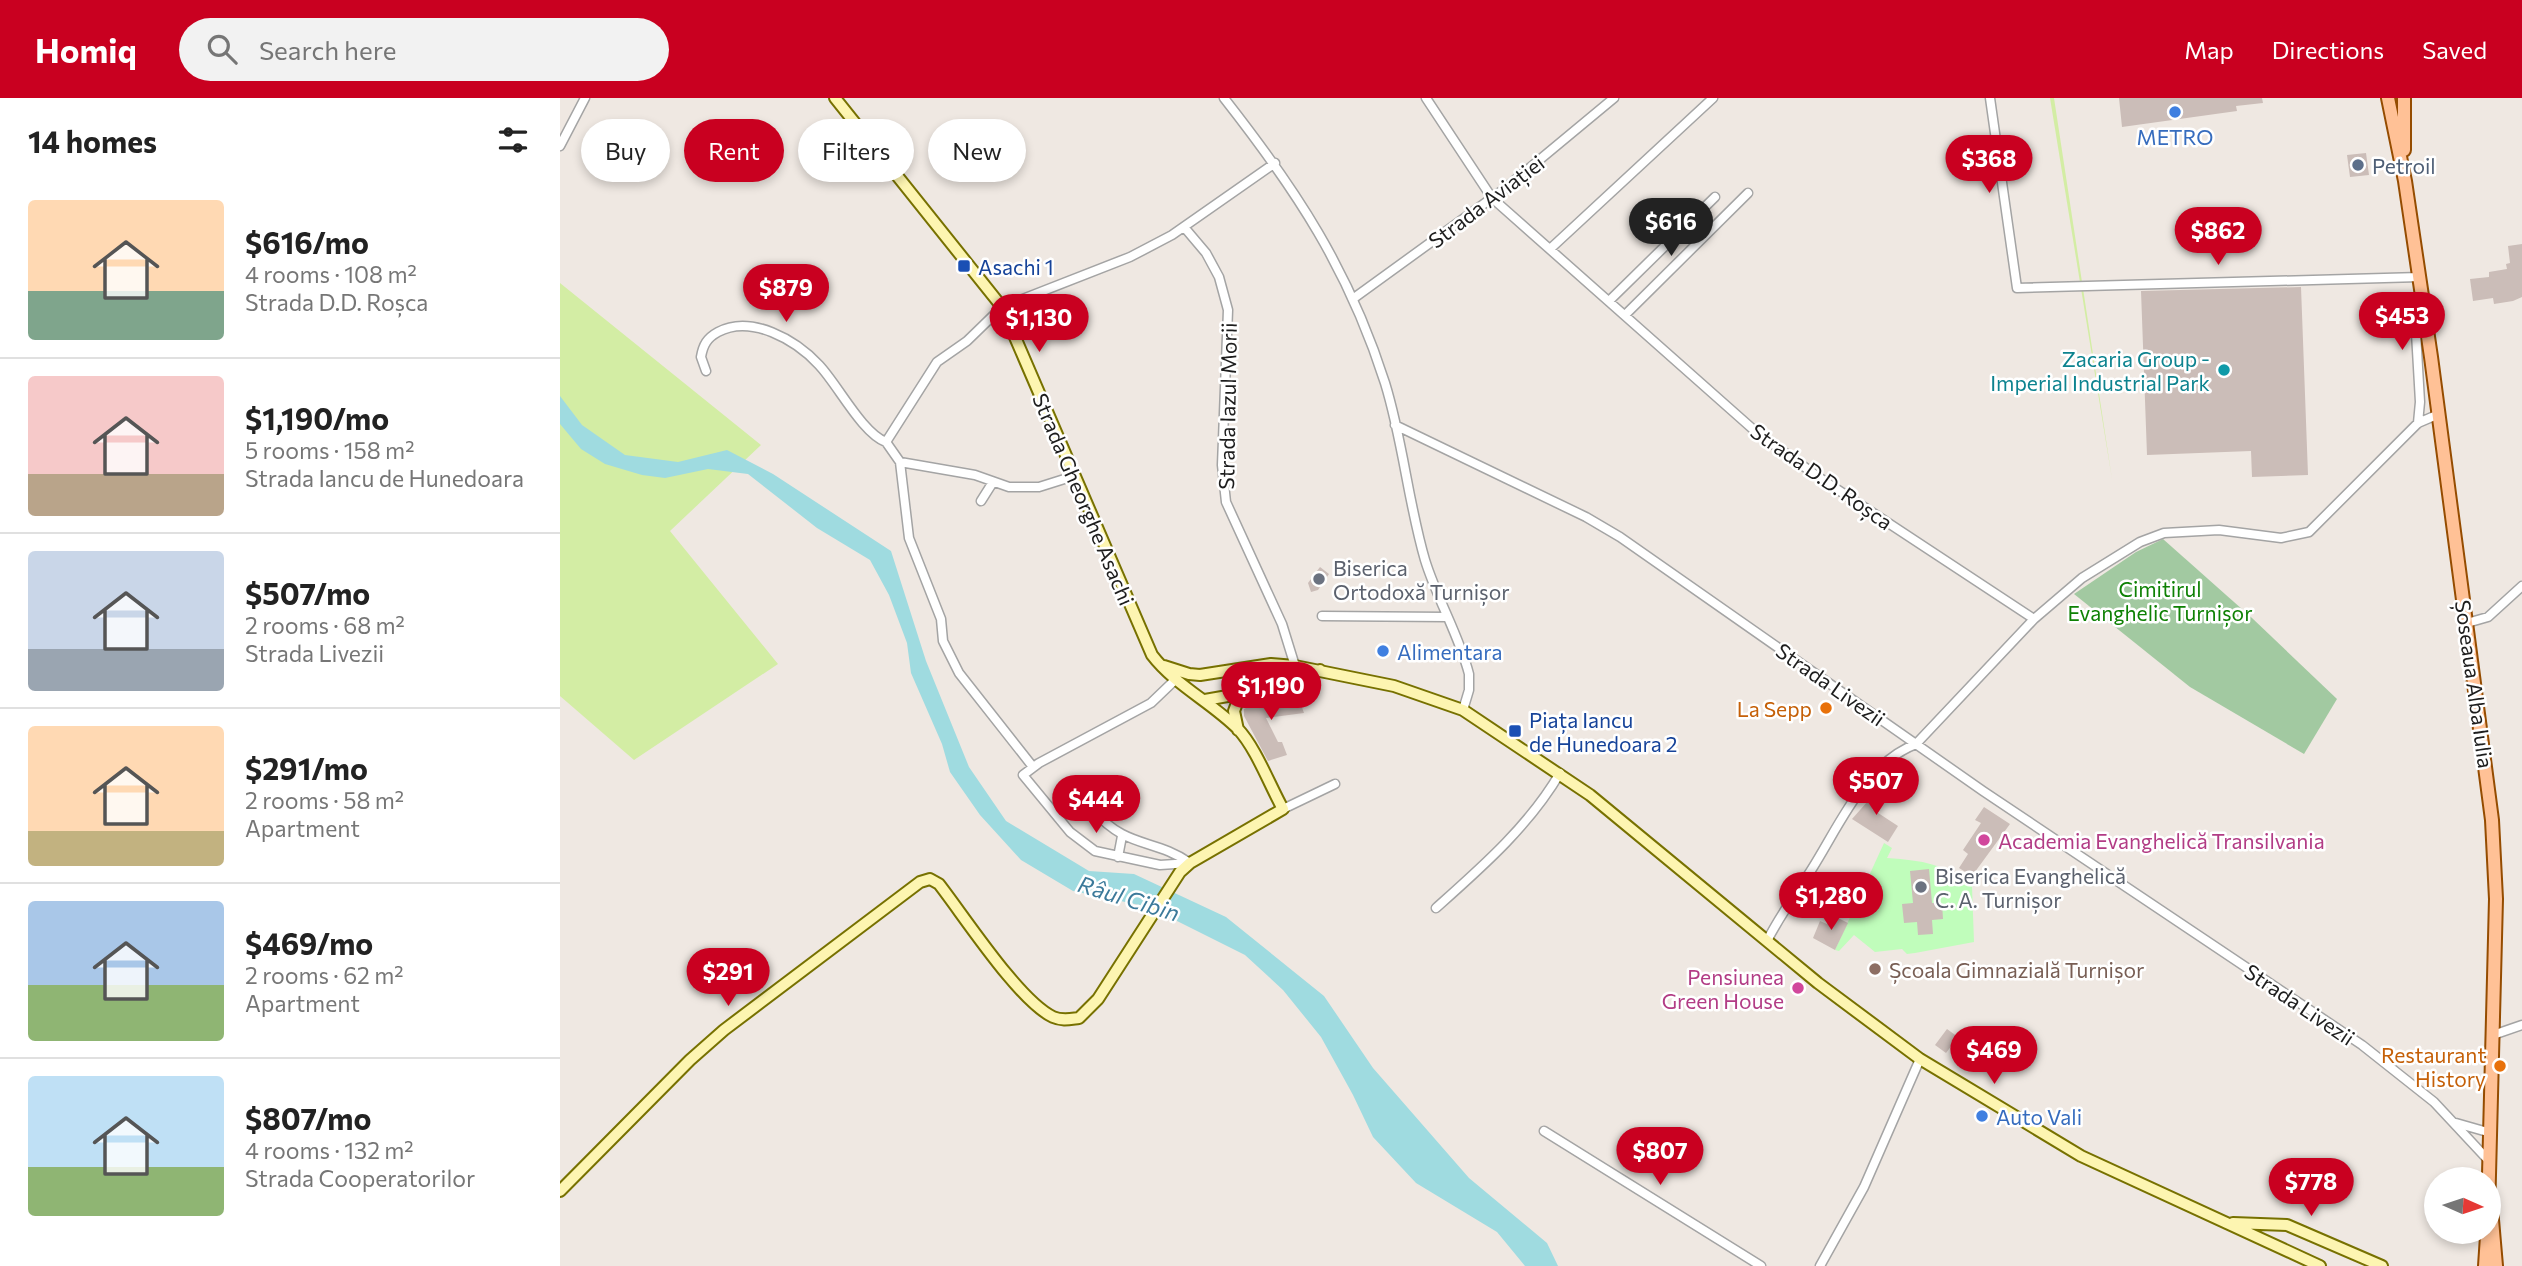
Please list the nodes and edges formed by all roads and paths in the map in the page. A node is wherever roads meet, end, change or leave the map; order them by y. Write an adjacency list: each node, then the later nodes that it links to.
1 (585, 98): 10 (street)
2 (835, 98): 21 (street, Strada Gheorghe Asachi)
3 (1224, 98): 11 (street)
4 (1426, 98): 15 (street, Strada D.D. Roșca)
5 (1614, 98): 15 (street, Strada Aviației)
6 (1713, 98): 17 (street)
7 (1990, 98): 18 (street)
8 (2388, 98): 12 (main road, Șoseaua Alba Iulia)
9 (2404, 98): 12 (main road, Șoseaua Alba Iulia)
10 (560, 146)
11 (1275, 163): 16 (street); 19 (street)
12 (2405, 181): 18 (main road, Șoseaua Alba Iulia)
13 (1748, 193): 22 (street)
14 (1714, 197): 20 (street)
15 (1492, 198): 17 (street, Strada D.D. Roșca); 19 (street, Strada Aviației)
16 (1184, 227): 21 (street); 38 (street, Strada Iazul Morii)
17 (1550, 249): 20 (street, Strada D.D. Roșca)
18 (2420, 282): 24 (main road, Șoseaua Alba Iulia); 25 (street)
19 (1354, 299): 26 (street)
20 (1609, 301): 22 (street, Strada D.D. Roșca)
21 (1002, 307): 27 (street); 29 (street, Strada Gheorghe Asachi)
22 (1625, 315): 35 (street, Strada D.D. Roșca)
23 (706, 371): 27 (street)
24 (2439, 414): 25 (street); 36 (main road, Șoseaua Alba Iulia)
25 (2418, 423): 35 (street)
26 (1395, 425): 34 (street); 45 (street, Strada Livezii)
27 (886, 442): 28 (street)
28 (900, 462): 30 (street); 46 (street)
29 (1074, 476): 30 (street); 37 (street, Strada Gheorghe Asachi)
30 (993, 482): 31 (street)
31 (981, 500)
32 (2522, 586): 36 (street)
33 (1322, 616): 34 (street)
34 (1447, 617): 43 (street)
35 (2034, 619): 45 (street)
36 (2467, 623): 57 (main road, Șoseaua Alba Iulia)
37 (1160, 665): 38 (street); 40 (street, Strada Gheorghe Asachi)
38 (1295, 666): 39 (street)
39 (1320, 670): 41 (street); 43 (street)
40 (1175, 680): 42 (street, Strada Gheorghe Asachi); 46 (street)
41 (1240, 695): 42 (street); 44 (street)
42 (1205, 700): 44 (street, Strada Gheorghe Asachi)
43 (1463, 710): 47 (street)
44 (1238, 730): 49 (street)
45 (1916, 744): 55 (street); 59 (street, Strada Livezii)
46 (1032, 767): 52 (street)
47 (1560, 773): 54 (street); 55 (street)
48 (1335, 784): 49 (street)
49 (1283, 809): 53 (street)
50 (1094, 811): 51 (street)
51 (1122, 836): 52 (street); 53 (street)
52 (1118, 857): 53 (street)
53 (1190, 863): 64 (street)
54 (1436, 908)
55 (1767, 941): 58 (street)
56 (2522, 1025): 57 (street)
57 (2493, 1035): 61 (main road, Șoseaua Alba Iulia)
58 (1920, 1059): 65 (street); 68 (street)
59 (2454, 1121): 61 (street, Strada Livezii); 62 (street, Strada Livezii)
60 (1544, 1131): 69 (street)
61 (2491, 1133): 62 (main road, Șoseaua Alba Iulia)
62 (2490, 1162): 63 (main road, Șoseaua Alba Iulia)
63 (2490, 1167)
64 (560, 1191)
65 (2227, 1223): 70 (street); 71 (street)
66 (2486, 1244): 72 (main road)
67 (2494, 1244): 73 (main road, Șoseaua Alba Iulia)
68 (1823, 1265)
69 (1760, 1266)
70 (2320, 1266)
71 (2382, 1266)
72 (2485, 1266)
73 (2496, 1266)

